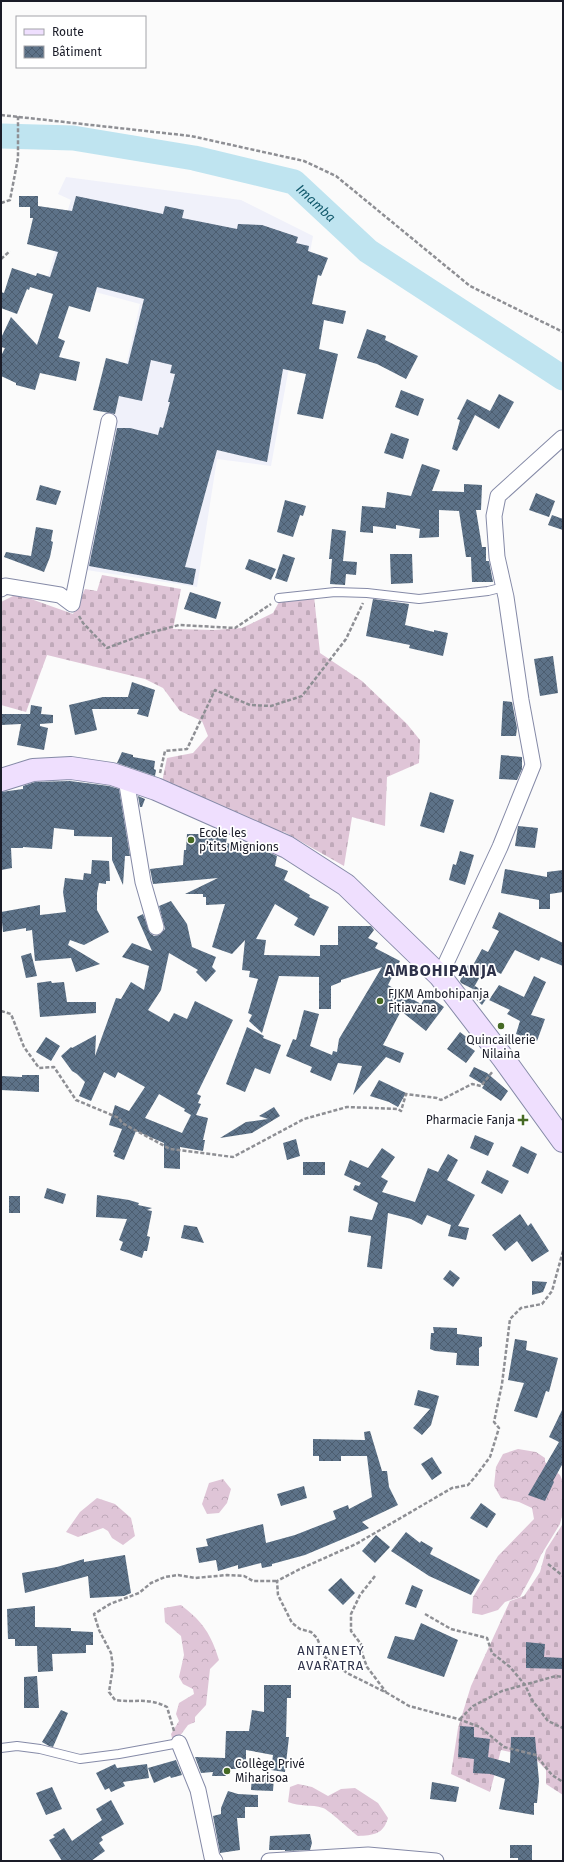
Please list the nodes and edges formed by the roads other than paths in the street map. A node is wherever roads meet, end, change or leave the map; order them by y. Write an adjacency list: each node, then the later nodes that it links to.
1 (108, 421): 4 (street)
2 (562, 438): 3 (street)
3 (504, 587): 5 (lane); 9 (street)
4 (1, 589)
5 (279, 598)
6 (126, 779): 7 (street); 8 (street); 9 (street)
7 (1, 780)
8 (156, 926)
9 (440, 976): 10 (street)
10 (563, 1141)
11 (179, 1743): 12 (lane); 14 (street)
12 (1, 1748)
13 (368, 1858): 15 (street); 16 (street)
14 (215, 1861)
15 (269, 1861)
16 (436, 1861)

